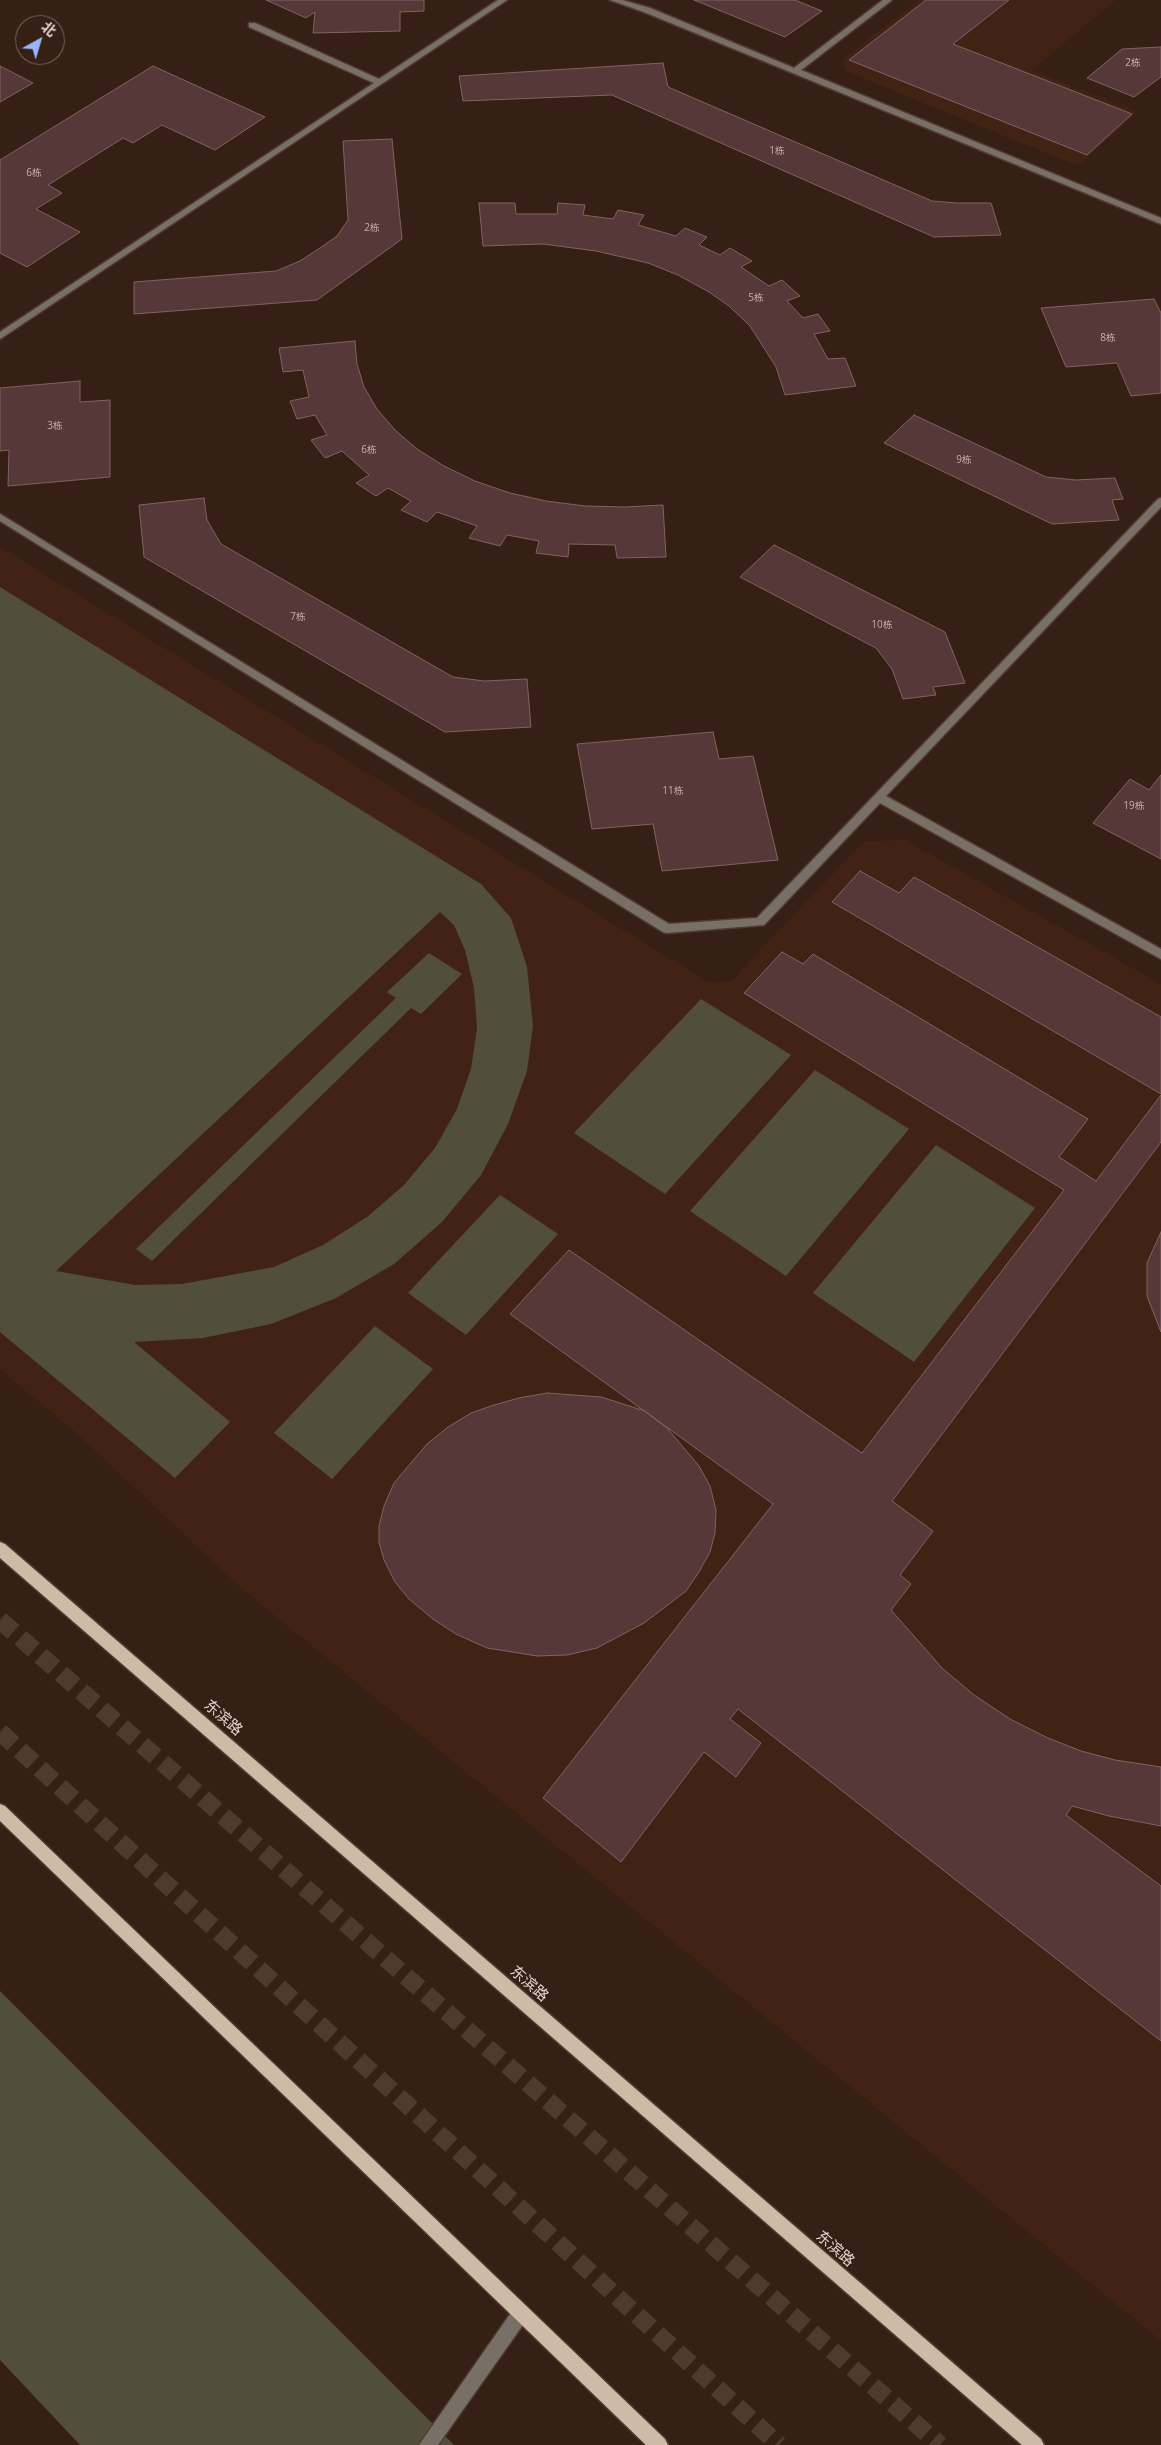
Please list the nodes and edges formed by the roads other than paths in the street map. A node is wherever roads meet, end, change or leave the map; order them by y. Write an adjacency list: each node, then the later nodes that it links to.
1 (502, 0): 6 (street)
2 (614, 0): 5 (street)
3 (888, 0): 5 (street)
4 (252, 25): 6 (street)
5 (795, 71): 7 (street)
6 (379, 82): 8 (street)
7 (1161, 222)
8 (0, 336)
9 (1161, 502): 11 (street)
10 (0, 517): 11 (street)
11 (878, 797): 12 (street)
12 (1161, 954)
13 (0, 1548): 18 (main road, 东滨路)
14 (0, 1811): 15 (main road)
15 (521, 2313): 16 (street); 17 (main road)
16 (428, 2445)
17 (659, 2445)
18 (1035, 2445)

